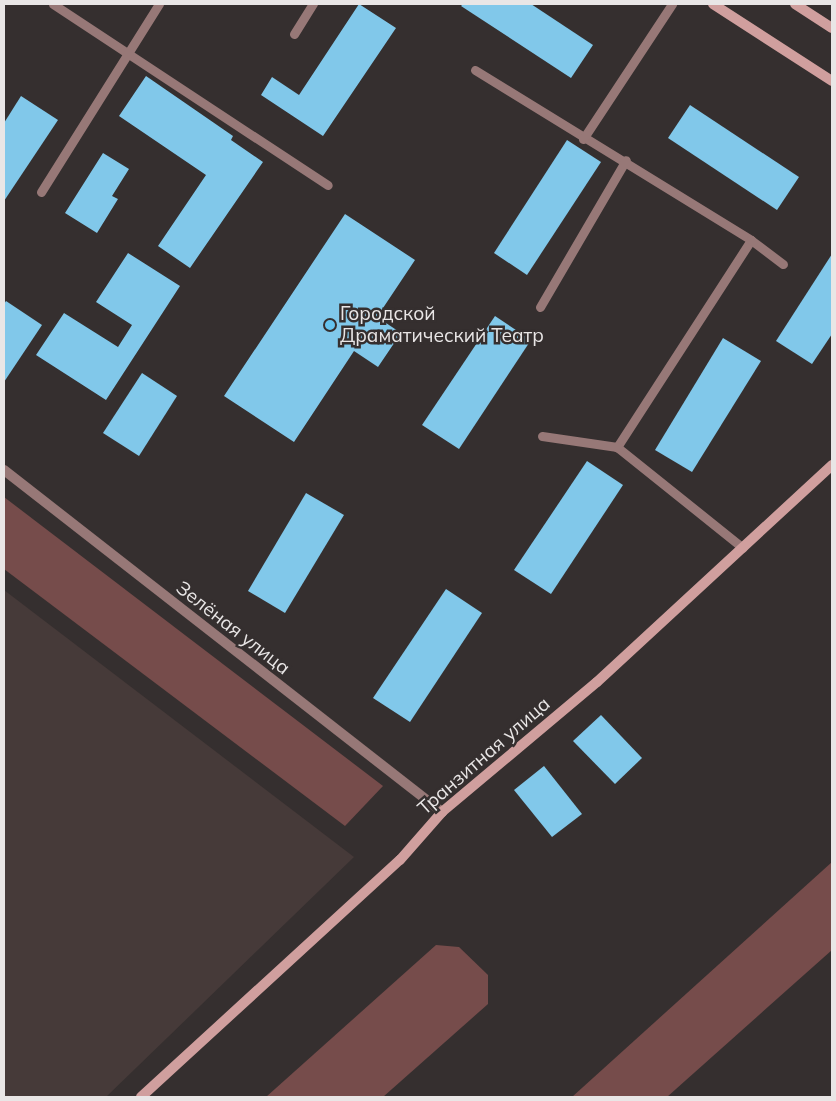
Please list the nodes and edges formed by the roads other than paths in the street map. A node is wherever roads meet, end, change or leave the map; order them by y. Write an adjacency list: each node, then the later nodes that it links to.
1 (54, 4): 9 (lane)
2 (160, 4): 9 (lane)
3 (313, 4): 8 (lane)
4 (672, 4): 12 (lane)
5 (713, 4): 11 (street)
6 (795, 4): 7 (street)
7 (832, 28)
8 (294, 34)
9 (128, 53): 14 (lane); 15 (lane)
10 (476, 70): 12 (lane)
11 (832, 81)
12 (583, 139): 13 (lane)
13 (626, 160): 16 (lane); 18 (lane)
14 (328, 185)
15 (41, 192)
16 (750, 240): 17 (lane); 20 (lane)
17 (783, 264)
18 (540, 307)
19 (542, 436): 20 (lane)
20 (617, 447): 23 (lane)
21 (832, 465): 23 (street, Транзитная улица)
22 (4, 470): 24 (street, Зелёная улица)
23 (742, 548): 24 (street, Транзитная улица)
24 (442, 812): 25 (street, Транзитная улица)
25 (141, 1097)

